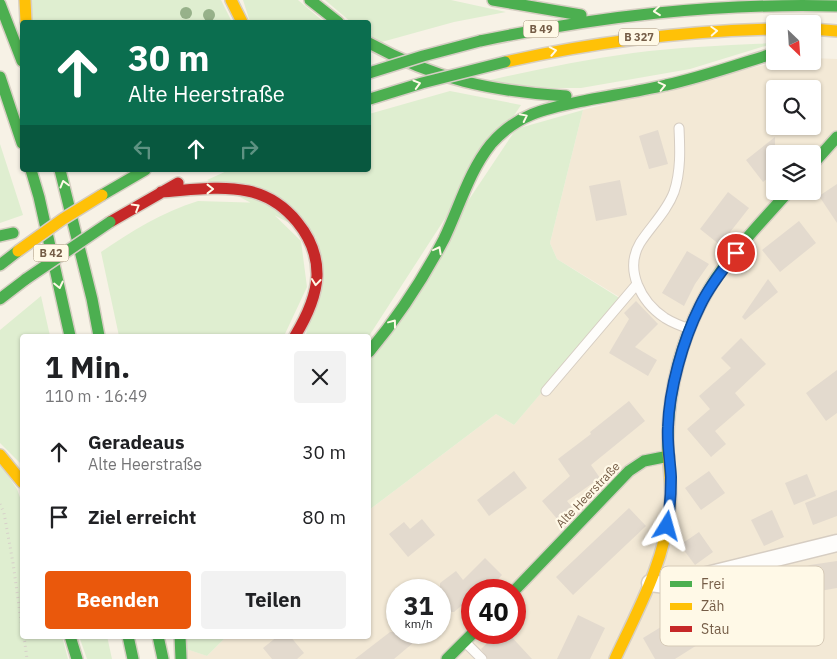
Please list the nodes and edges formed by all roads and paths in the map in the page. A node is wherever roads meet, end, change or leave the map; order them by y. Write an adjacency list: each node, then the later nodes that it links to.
1 (24, 0): 8 (main road)
2 (231, 0): 9 (main road)
3 (310, 0): 10 (main road)
4 (493, 0): 7 (main road)
5 (0, 4): 15 (main road)
6 (837, 6): 7 (main road, B 327, one-way to 7)
7 (602, 18): 17 (main road, B 49, bridge)
8 (26, 20)
9 (241, 20)
10 (335, 20)
11 (766, 29): 20 (main road, B 327, one-way to 11, bridge)
12 (821, 30): 13 (main road)
13 (837, 31)
14 (371, 44): 19 (main road)
15 (20, 56)
16 (766, 56): 19 (main road, one-way to 16)
17 (371, 72)
18 (0, 77): 22 (main road)
19 (614, 96): 42 (main road, one-way to 19)
20 (371, 98)
21 (679, 128): 34 (lane)
22 (20, 137)
23 (837, 137): 24 (main road)
24 (821, 155)
25 (32, 172): 38 (main road, B 42, one-way to 38)
26 (60, 172): 36 (main road, B 42, one-way to 26)
27 (142, 172): 31 (main road, bridge)
28 (187, 179): 29 (main road)
29 (161, 192): 35 (main road, one-way to 29, bridge); 41 (main road, one-way to 41)
30 (781, 200): 37 (main road)
31 (63, 219): 32 (main road); 33 (main road, bridge)
32 (0, 236)
33 (0, 265)
34 (637, 284): 37 (lane); 43 (lane)
35 (0, 299)
36 (92, 299): 39 (main road, B 42); 40 (main road)
37 (690, 330): 45 (main road)
38 (70, 334)
39 (99, 334)
40 (108, 334)
41 (296, 334)
42 (371, 349)
43 (546, 391)
44 (0, 455): 46 (main road)
45 (669, 456): 50 (main road, Alte Heerstraße); 51 (main road)
46 (20, 479)
47 (0, 504): 53 (path)
48 (837, 543): 49 (street)
49 (743, 566)
50 (526, 579)
51 (650, 584): 52 (street); 68 (main road)
52 (660, 585)
53 (20, 614)
54 (24, 639): 61 (path)
55 (71, 639): 62 (main road)
56 (129, 639): 63 (main road)
57 (159, 639): 64 (main road)
58 (180, 639): 65 (main road)
59 (463, 644): 66 (main road)
60 (467, 644): 67 (lane)
61 (27, 659)
62 (77, 659)
63 (133, 659)
64 (163, 659)
65 (181, 659)
66 (447, 659)
67 (482, 659)
68 (615, 659)

